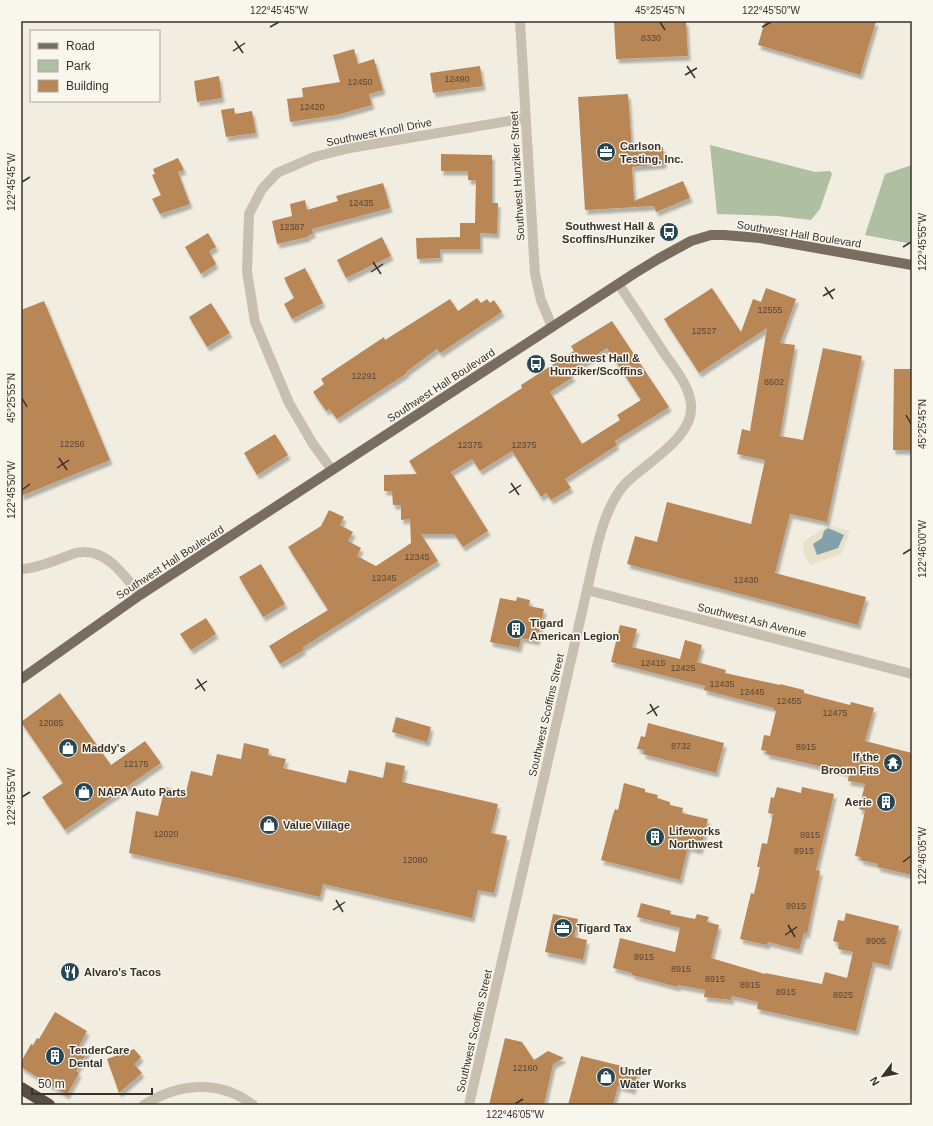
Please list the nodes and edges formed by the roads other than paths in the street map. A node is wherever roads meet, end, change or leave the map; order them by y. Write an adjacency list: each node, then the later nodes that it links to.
1 (520, 21): 2 (street, Southwest Hunziker Street)
2 (526, 118): 5 (street, Southwest Hunziker Street); 6 (street, Southwest Knoll Drive)
3 (912, 265): 4 (main road, Southwest Hall Boulevard)
4 (619, 284): 5 (main road, Southwest Hall Boulevard); 8 (street, Southwest Scoffins Street)
5 (552, 327): 6 (main road, Southwest Hall Boulevard)
6 (332, 470): 9 (main road, Southwest Hall Boulevard)
7 (21, 569): 9 (street)
8 (586, 590): 10 (street, Southwest Ash Avenue); 16 (street, Southwest Scoffins Street)
9 (140, 595): 11 (main road, Southwest Hall Boulevard)
10 (912, 674)
11 (21, 679)
12 (21, 1088): 13 (highway)
13 (49, 1105)
14 (144, 1105): 15 (street)
15 (253, 1105)
16 (469, 1105)

